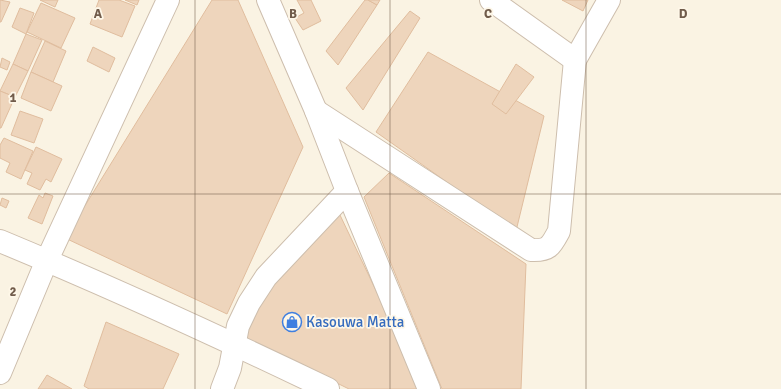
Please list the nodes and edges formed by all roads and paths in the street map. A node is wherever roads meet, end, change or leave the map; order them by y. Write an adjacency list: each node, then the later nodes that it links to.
1 (168, 0): 9 (street)
2 (268, 0): 6 (street)
3 (491, 0): 5 (street)
4 (609, 0): 5 (street)
5 (575, 60): 6 (street)
6 (316, 111): 7 (street)
7 (347, 191): 10 (street); 14 (street)
8 (0, 241): 9 (street)
9 (47, 260): 10 (street); 11 (street)
10 (235, 345): 12 (street); 13 (street)
11 (0, 373)
12 (222, 389)
13 (328, 389)
14 (430, 389)

